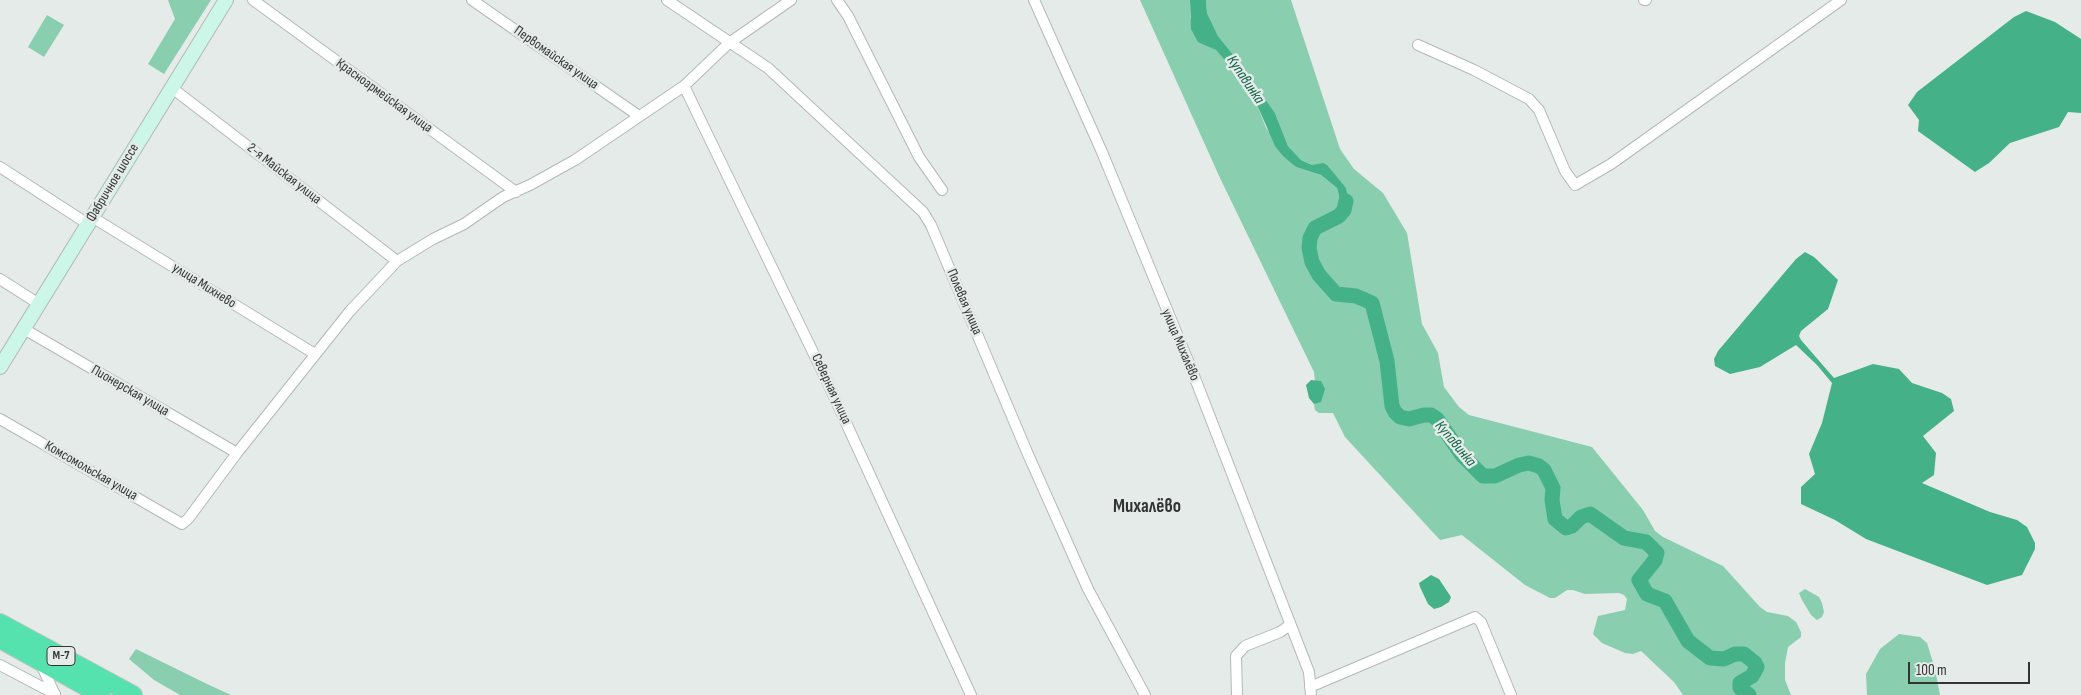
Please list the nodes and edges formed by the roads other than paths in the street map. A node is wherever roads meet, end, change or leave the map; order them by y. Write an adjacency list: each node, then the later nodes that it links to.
1 (226, 0): 12 (main road, Фабричное шоссе)
2 (253, 0): 16 (street, Красноармейская улица)
3 (472, 0): 13 (street, Первомайская улица)
4 (667, 0): 9 (street, Полевая улица)
5 (791, 0): 9 (street)
6 (837, 0): 15 (street)
7 (1034, 0): 27 (street, улица Михалёво)
8 (1841, 0): 10 (street)
9 (729, 43): 11 (street); 36 (street, Полевая улица)
10 (1418, 45)
11 (684, 86): 13 (street); 35 (street, Северная улица)
12 (172, 88): 17 (main road, Фабричное шоссе); 18 (street, 2-я Майская улица)
13 (639, 116): 16 (street)
14 (0, 167): 17 (street, улица Михнево)
15 (942, 190)
16 (516, 192): 18 (street)
17 (90, 221): 20 (main road, Фабричное шоссе); 22 (street, улица Михнево)
18 (397, 261): 22 (street)
19 (0, 279): 20 (street)
20 (40, 304): 21 (main road, Фабричное шоссе)
21 (24, 329): 23 (main road, Фабричное шоссе); 25 (street, Пионерская улица)
22 (315, 354): 25 (street)
23 (0, 366)
24 (0, 419): 25 (street, Комсомольская улица)
25 (236, 453)
26 (0, 623): 34 (highway, М-7)
27 (1290, 625): 31 (street, улица Михалёво); 37 (street)
28 (0, 639): 29 (highway, М-7)
29 (39, 660): 32 (highway, М-7); 33 (street)
30 (0, 665): 33 (street)
31 (1310, 691): 38 (street)
32 (94, 694)
33 (55, 695)
34 (133, 695)
35 (971, 695)
36 (1145, 695)
37 (1237, 695)
38 (1511, 695)

